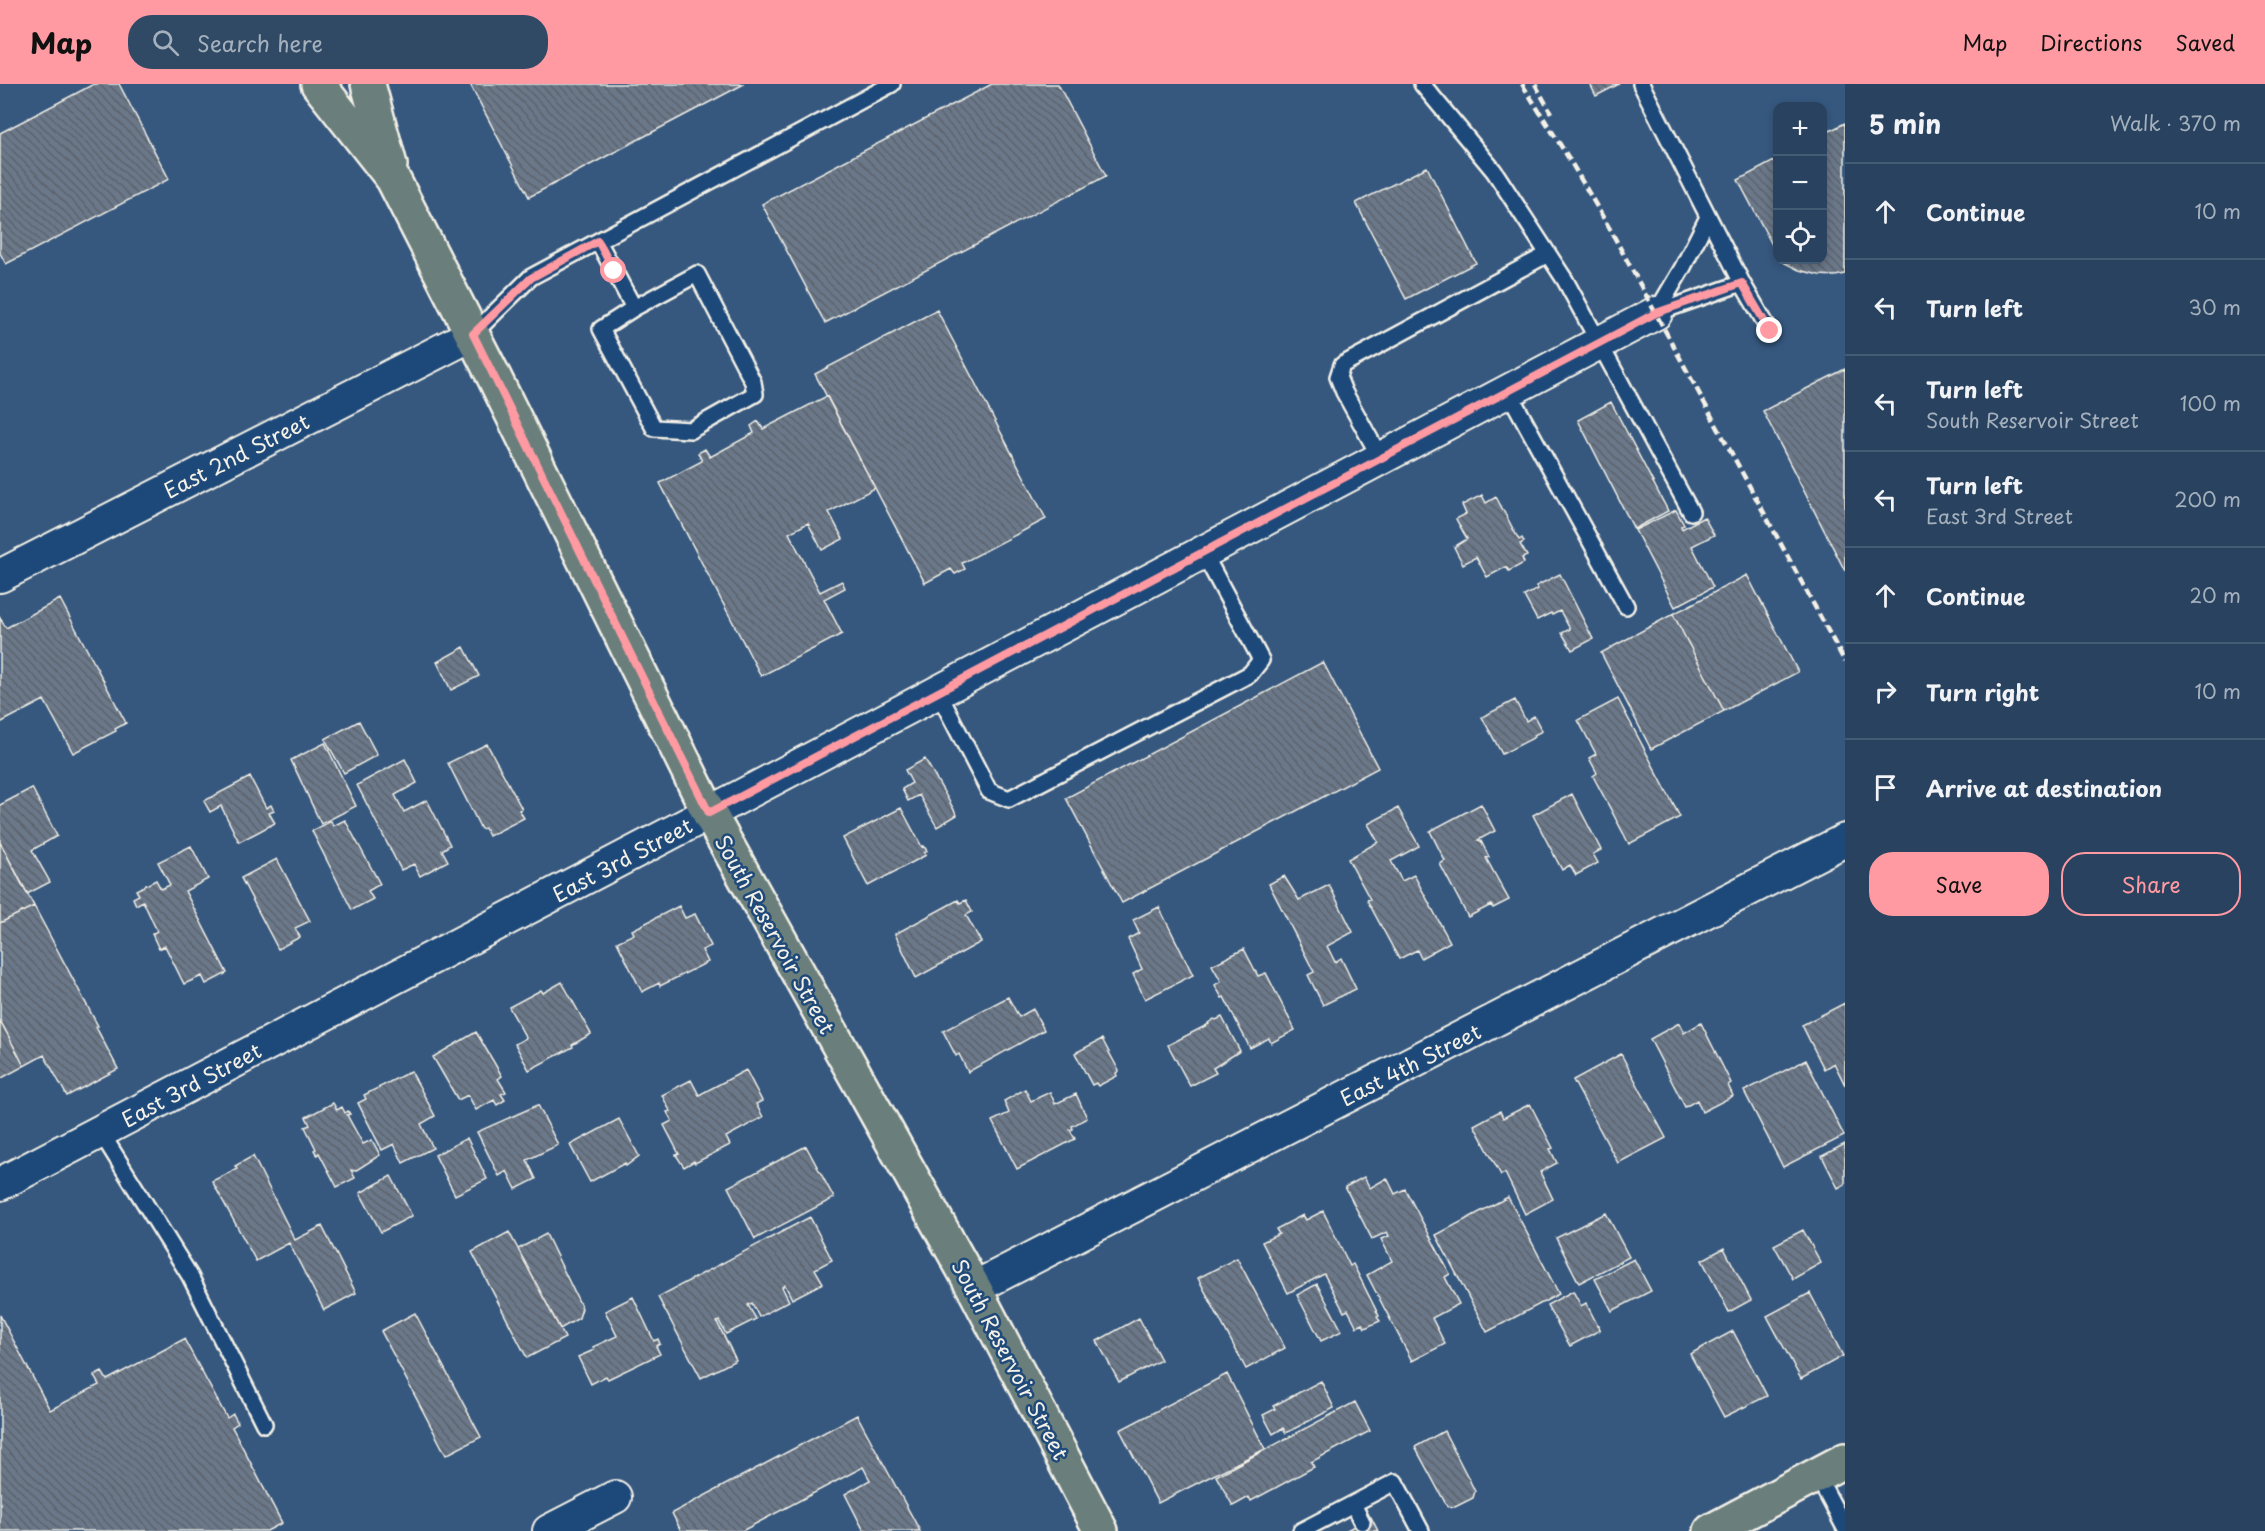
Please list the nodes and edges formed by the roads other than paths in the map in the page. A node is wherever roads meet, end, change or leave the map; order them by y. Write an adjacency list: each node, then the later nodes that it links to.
1 (318, 84): 6 (main road, South Reservoir Street)
2 (368, 84): 6 (main road)
3 (892, 84): 8 (lane)
4 (1422, 84): 9 (lane)
5 (1641, 84): 7 (lane)
6 (393, 179): 14 (main road, South Reservoir Street)
7 (1708, 217): 10 (lane); 12 (lane)
8 (598, 241): 11 (lane); 14 (lane)
9 (1548, 254): 15 (lane); 17 (lane)
10 (1742, 283): 12 (lane); 13 (lane)
11 (634, 308): 11 (lane)
12 (1656, 313): 15 (street, East 3rd Street)
13 (1770, 331)
14 (473, 334): 20 (street, East 2nd Street); 23 (main road, South Reservoir Street)
15 (1599, 343): 16 (street, East 3rd Street); 18 (lane)
16 (1508, 391): 17 (street, East 3rd Street); 21 (lane)
17 (1381, 459): 19 (street, East 3rd Street)
18 (1691, 512)
19 (1203, 552): 22 (street, East 3rd Street); 22 (lane)
20 (0, 576)
21 (1626, 606)
22 (938, 692): 23 (street, East 3rd Street)
23 (709, 813): 25 (street, East 3rd Street); 27 (main road, South Reservoir Street)
24 (1845, 840): 27 (street, East 4th Street)
25 (100, 1131): 26 (street, East 3rd Street); 28 (lane)
26 (0, 1184)
27 (974, 1288): 36 (main road, South Reservoir Street)
28 (264, 1424)
29 (1831, 1468): 34 (lane); 39 (main road)
30 (615, 1497): 35 (street)
31 (1353, 1504): 32 (lane); 33 (lane); 38 (lane)
32 (1362, 1522)
33 (1323, 1526): 37 (lane)
34 (1845, 1528)
35 (549, 1531)
36 (1101, 1531)
37 (1301, 1531)
38 (1421, 1531)
39 (1711, 1531)

